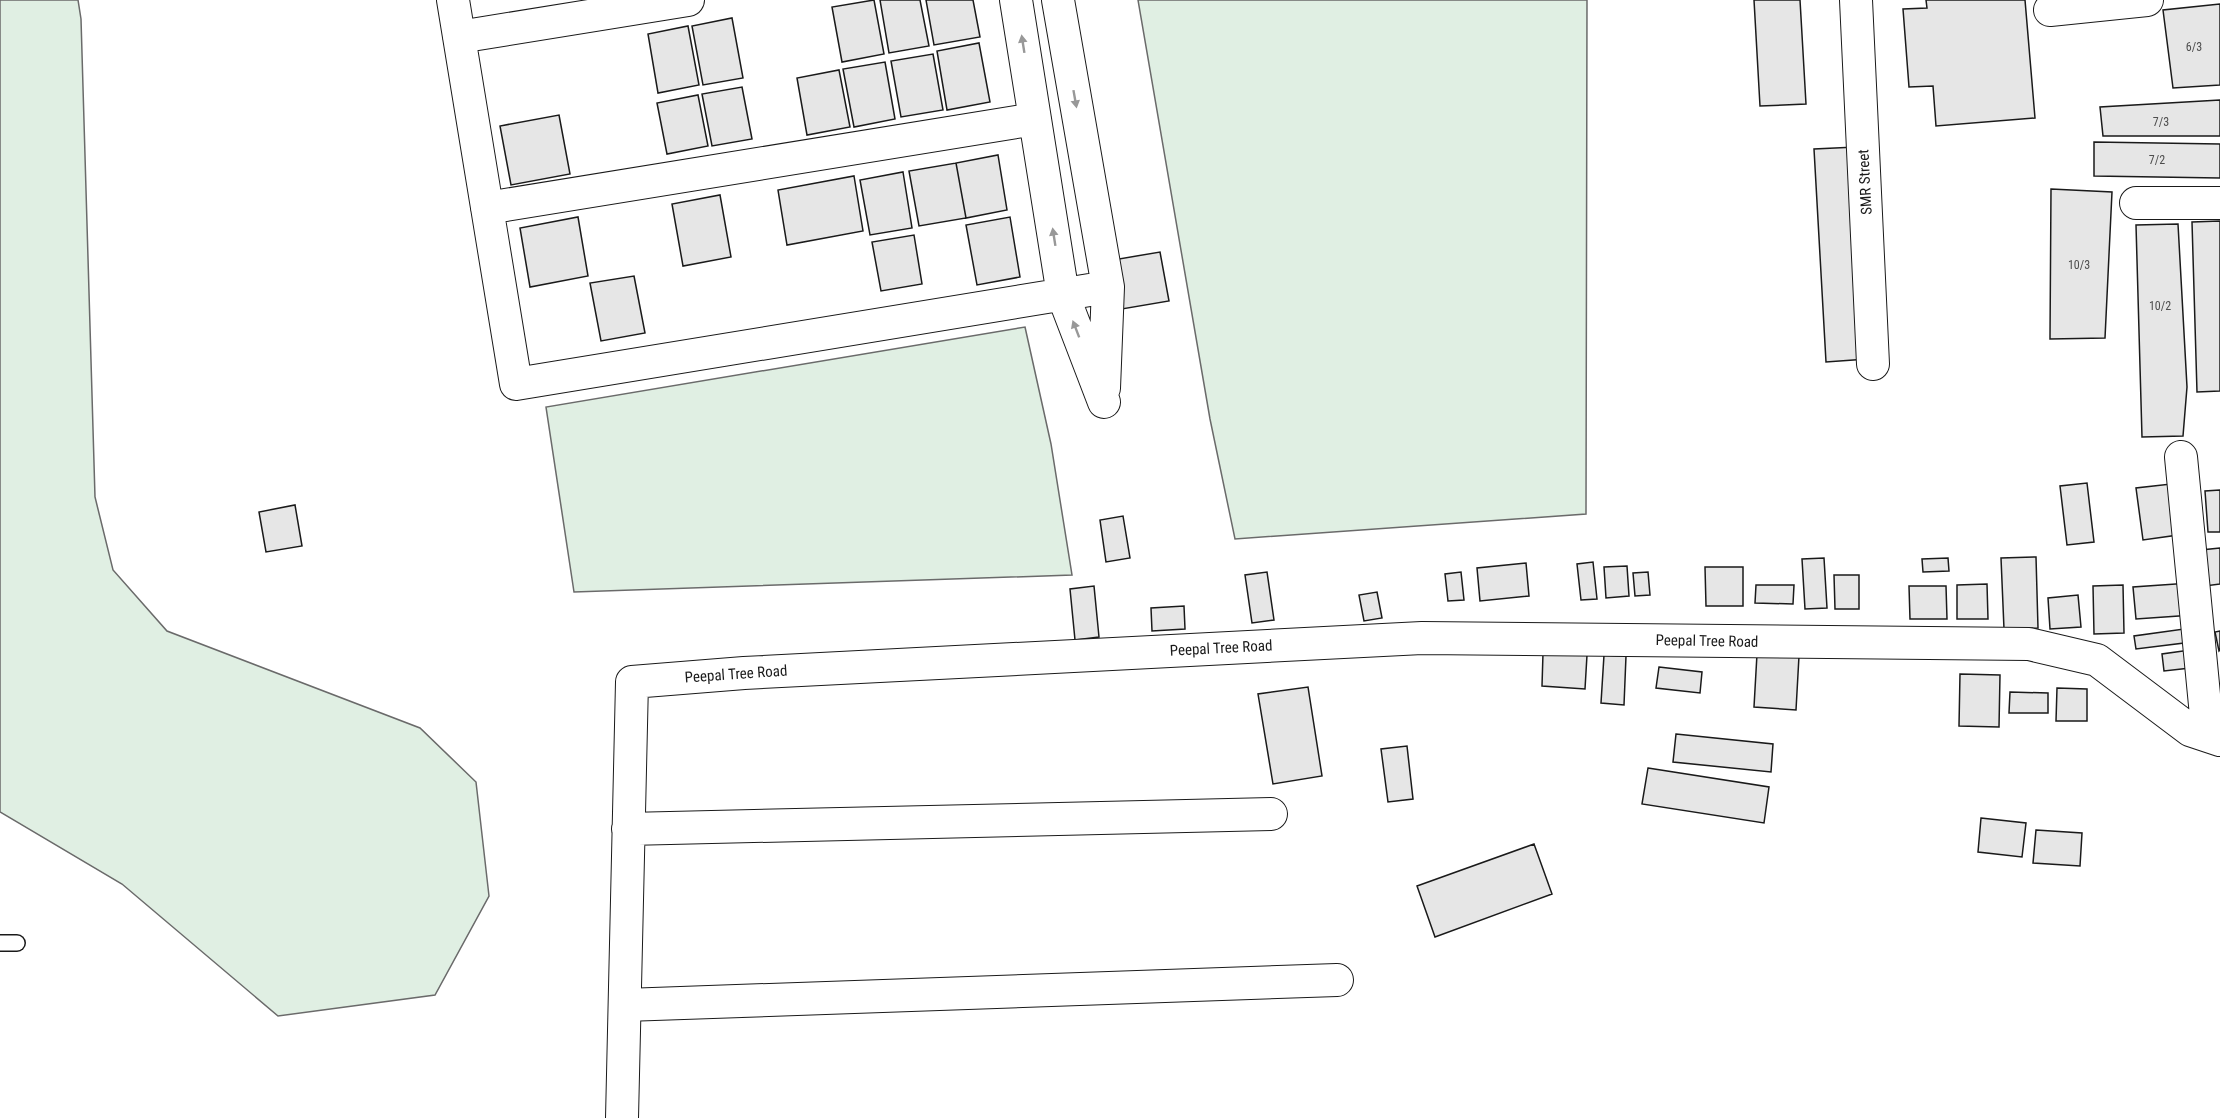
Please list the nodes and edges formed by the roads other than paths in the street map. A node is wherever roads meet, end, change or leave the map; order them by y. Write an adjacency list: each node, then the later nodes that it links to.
1 (453, 0): 8 (street)
2 (688, 0): 8 (street)
3 (1016, 0): 9 (street, one-way to 3)
4 (1058, 0): 13 (street, one-way to 13)
5 (1856, 0): 15 (street, SMR Street)
6 (2147, 0): 7 (street)
7 (2050, 10)
8 (459, 37): 12 (street)
9 (1035, 119): 12 (street); 14 (street, one-way to 9)
10 (2136, 203): 11 (street)
11 (2220, 203)
12 (487, 208): 14 (street)
13 (1108, 287): 14 (street); 14 (street, one-way to 14)
14 (1063, 295)
15 (1873, 364)
16 (2181, 457): 17 (street)
17 (2214, 738): 19 (street, Peepal Tree Road)
18 (1271, 814): 19 (street)
19 (628, 829): 23 (street, Peepal Tree Road)
20 (17, 943): 21 (lane)
21 (0, 944)
22 (1337, 980): 23 (street)
23 (625, 1005): 24 (street, Peepal Tree Road)
24 (622, 1118)

